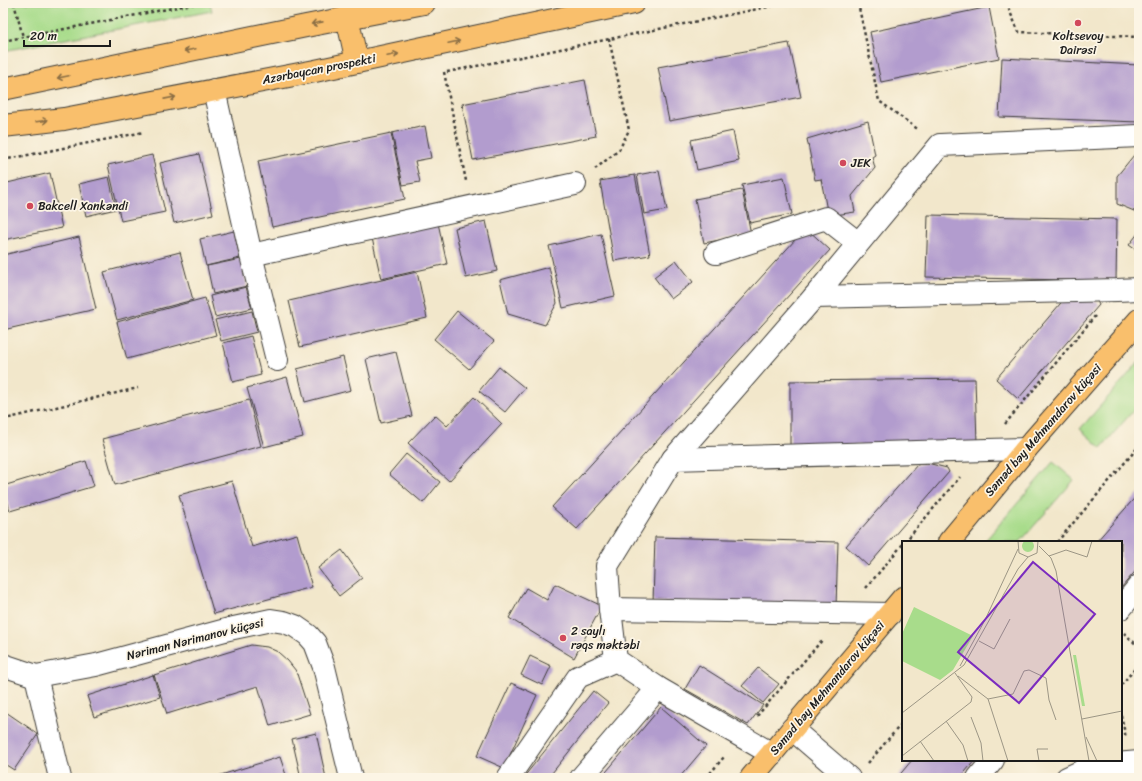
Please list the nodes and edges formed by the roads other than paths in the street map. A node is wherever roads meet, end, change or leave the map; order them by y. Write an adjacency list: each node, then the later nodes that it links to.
1 (424, 3): 3 (main road)
2 (633, 3): 4 (main road, Azərbaycan prospekti, one-way to 2)
3 (347, 17): 4 (main road); 5 (main road, one-way to 5)
4 (357, 62): 6 (main road, Azərbaycan prospekti)
5 (3, 89)
6 (214, 90): 7 (main road, Azərbaycan prospekti, one-way to 6); 12 (street)
7 (3, 126)
8 (1139, 136): 10 (street)
9 (575, 184): 12 (street)
10 (858, 243): 11 (street); 14 (street)
11 (716, 253)
12 (251, 255): 16 (street)
13 (1139, 289): 14 (street)
14 (814, 297): 18 (street)
15 (1139, 320): 17 (main road, Səməd bəy Mehmandarov küçəsi)
16 (277, 360)
17 (1026, 449): 18 (street); 19 (main road, Səməd bəy Mehmandarov küçəsi)
18 (673, 458): 23 (street)
19 (950, 541)
20 (1139, 586): 22 (street)
21 (896, 606): 23 (street); 28 (main road, Səməd bəy Mehmandarov küçəsi)
22 (1122, 607)
23 (610, 609): 24 (street)
24 (616, 660): 27 (street); 35 (street)
25 (3, 665): 26 (street, Nəriman Nərimanov küçəsi)
26 (36, 676): 33 (street); 34 (street, Nəriman Nərimanov küçəsi)
27 (658, 688): 29 (street); 36 (street)
28 (792, 730): 29 (main road, Səməd bəy Mehmandarov küçəsi); 32 (street)
29 (772, 754): 37 (main road, Səməd bəy Mehmandarov küçəsi)
30 (992, 761): 38 (street)
31 (1139, 762): 39 (street)
32 (857, 772)
33 (60, 778)
34 (351, 778)
35 (508, 778)
36 (581, 778)
37 (751, 778)
38 (978, 778)
39 (1067, 778)

